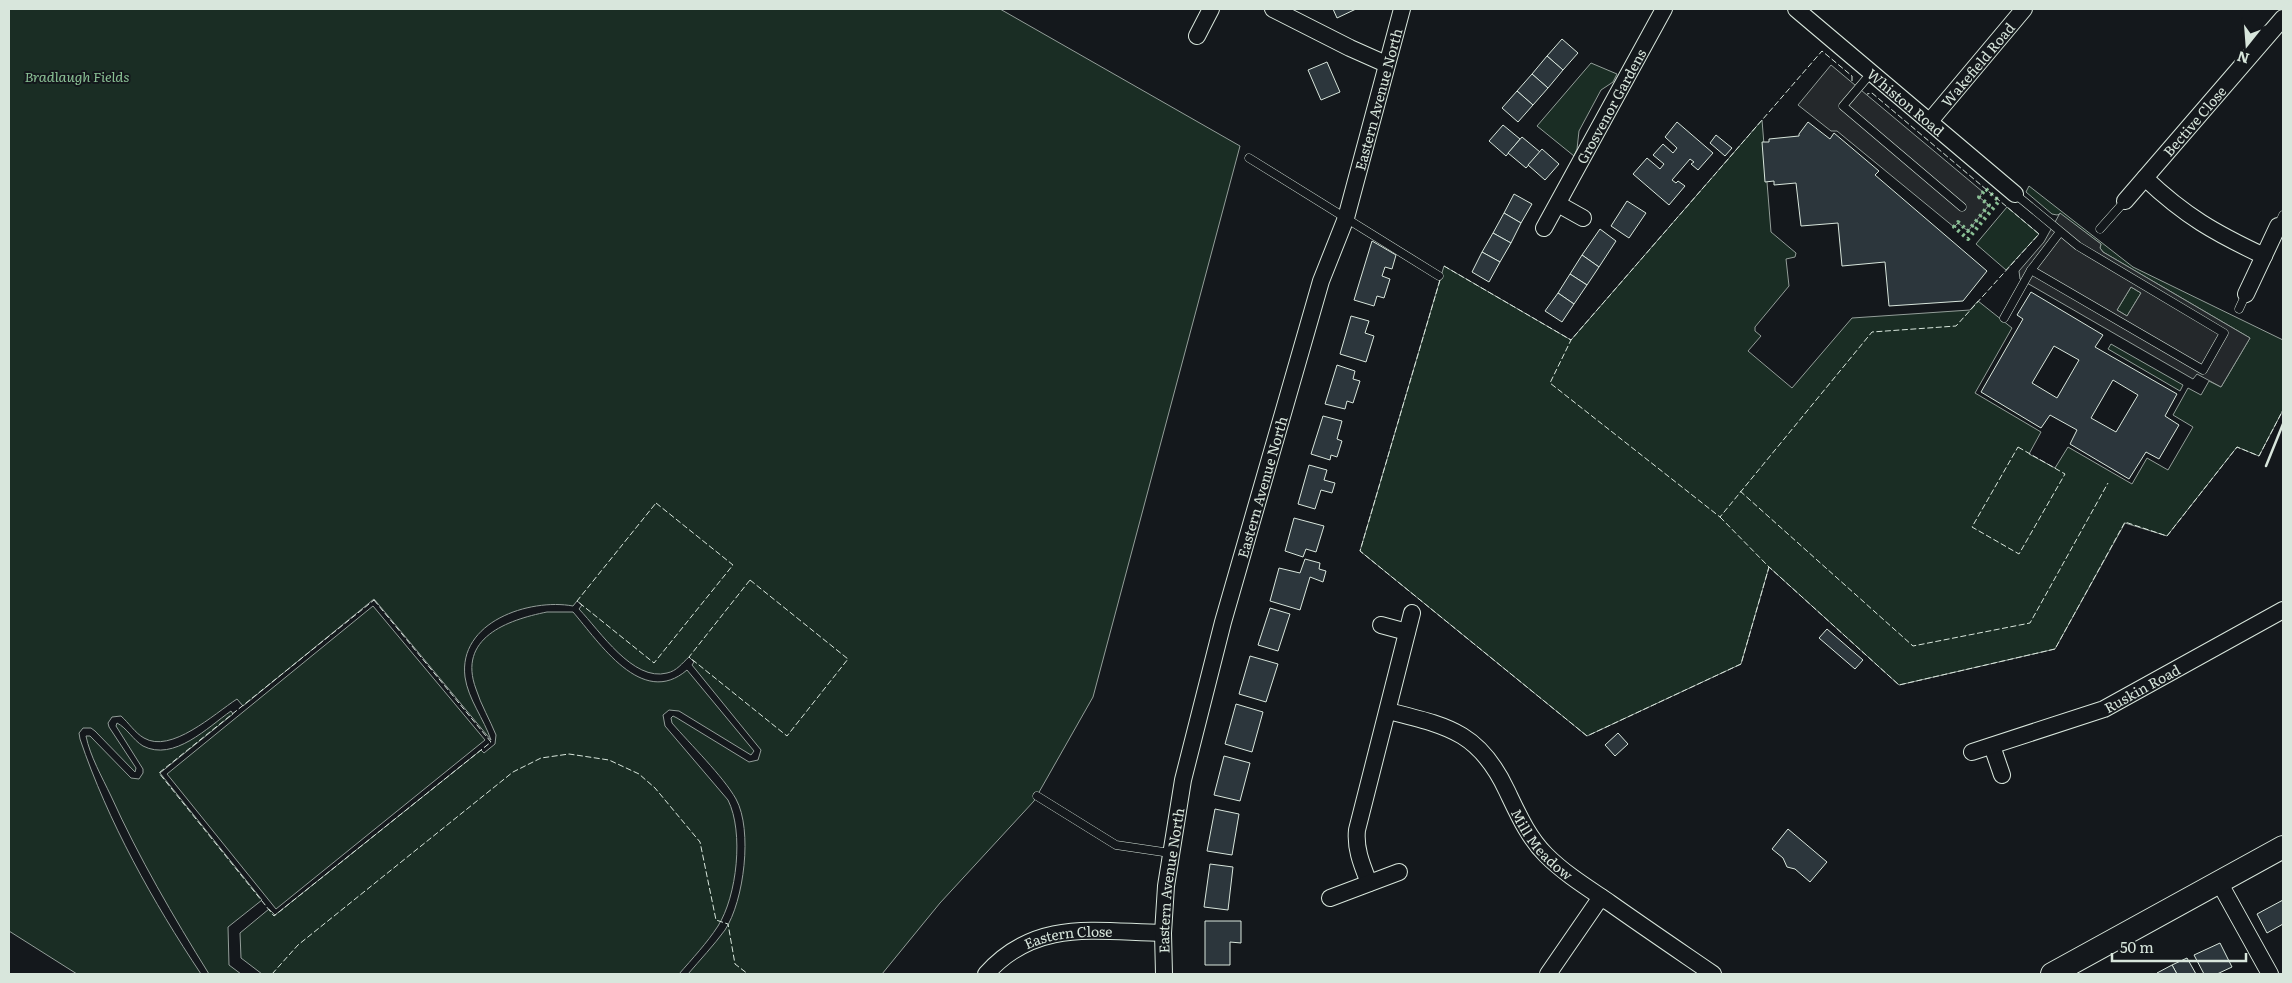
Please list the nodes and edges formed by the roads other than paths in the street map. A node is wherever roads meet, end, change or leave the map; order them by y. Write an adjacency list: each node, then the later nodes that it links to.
1 (1211, 9): 8 (street)
2 (1273, 9): 9 (street)
3 (1402, 9): 9 (street, Eastern Avenue North)
4 (1664, 9): 16 (street, Grosvenor Gardens)
5 (1796, 9): 10 (street, Whiston Road)
6 (2024, 9): 11 (street, Wakefield Road)
7 (2283, 18): 13 (street, Bective Close)
8 (1197, 36)
9 (1386, 64): 18 (street, Eastern Avenue North)
10 (1872, 72): 11 (street, Whiston Road); 17 (lane)
11 (1930, 121): 14 (street, Whiston Road)
12 (1249, 158): 18 (lane)
13 (2146, 178): 15 (street, Bective Close); 24 (street)
14 (2015, 194): 23 (lane)
15 (2125, 201): 22 (lane)
16 (1558, 204): 19 (street); 21 (street, Grosvenor Gardens)
17 (1962, 207)
18 (1346, 218): 26 (lane); 39 (street, Eastern Avenue North)
19 (1583, 218)
20 (2281, 220): 24 (street)
21 (1544, 228)
22 (2100, 229)
23 (2060, 232): 25 (lane); 25 (lane)
24 (2264, 256): 27 (street)
25 (2031, 270): 28 (lane)
26 (1439, 276)
27 (2242, 302)
28 (2004, 318)
29 (2283, 610): 34 (street, Ruskin Road)
30 (1412, 613): 32 (street)
31 (1380, 625): 32 (street)
32 (1407, 632): 33 (street)
33 (1388, 711): 42 (street); 43 (street, Mill Meadow)
34 (1992, 746): 35 (street, Ruskin Road); 36 (street)
35 (1972, 752)
36 (2002, 775)
37 (1037, 796): 39 (lane)
38 (2283, 847): 41 (street)
39 (1170, 853): 45 (street, Eastern Avenue North)
40 (1399, 872): 42 (street)
41 (2219, 882): 50 (street); 51 (street)
42 (1369, 883): 44 (street)
43 (1601, 897): 48 (street); 49 (street, Mill Meadow)
44 (1330, 898)
45 (1163, 933): 46 (street, Eastern Close); 47 (street, Eastern Avenue North)
46 (986, 974)
47 (1164, 974)
48 (1548, 974)
49 (1712, 974)
50 (2052, 974)
51 (2270, 974)

